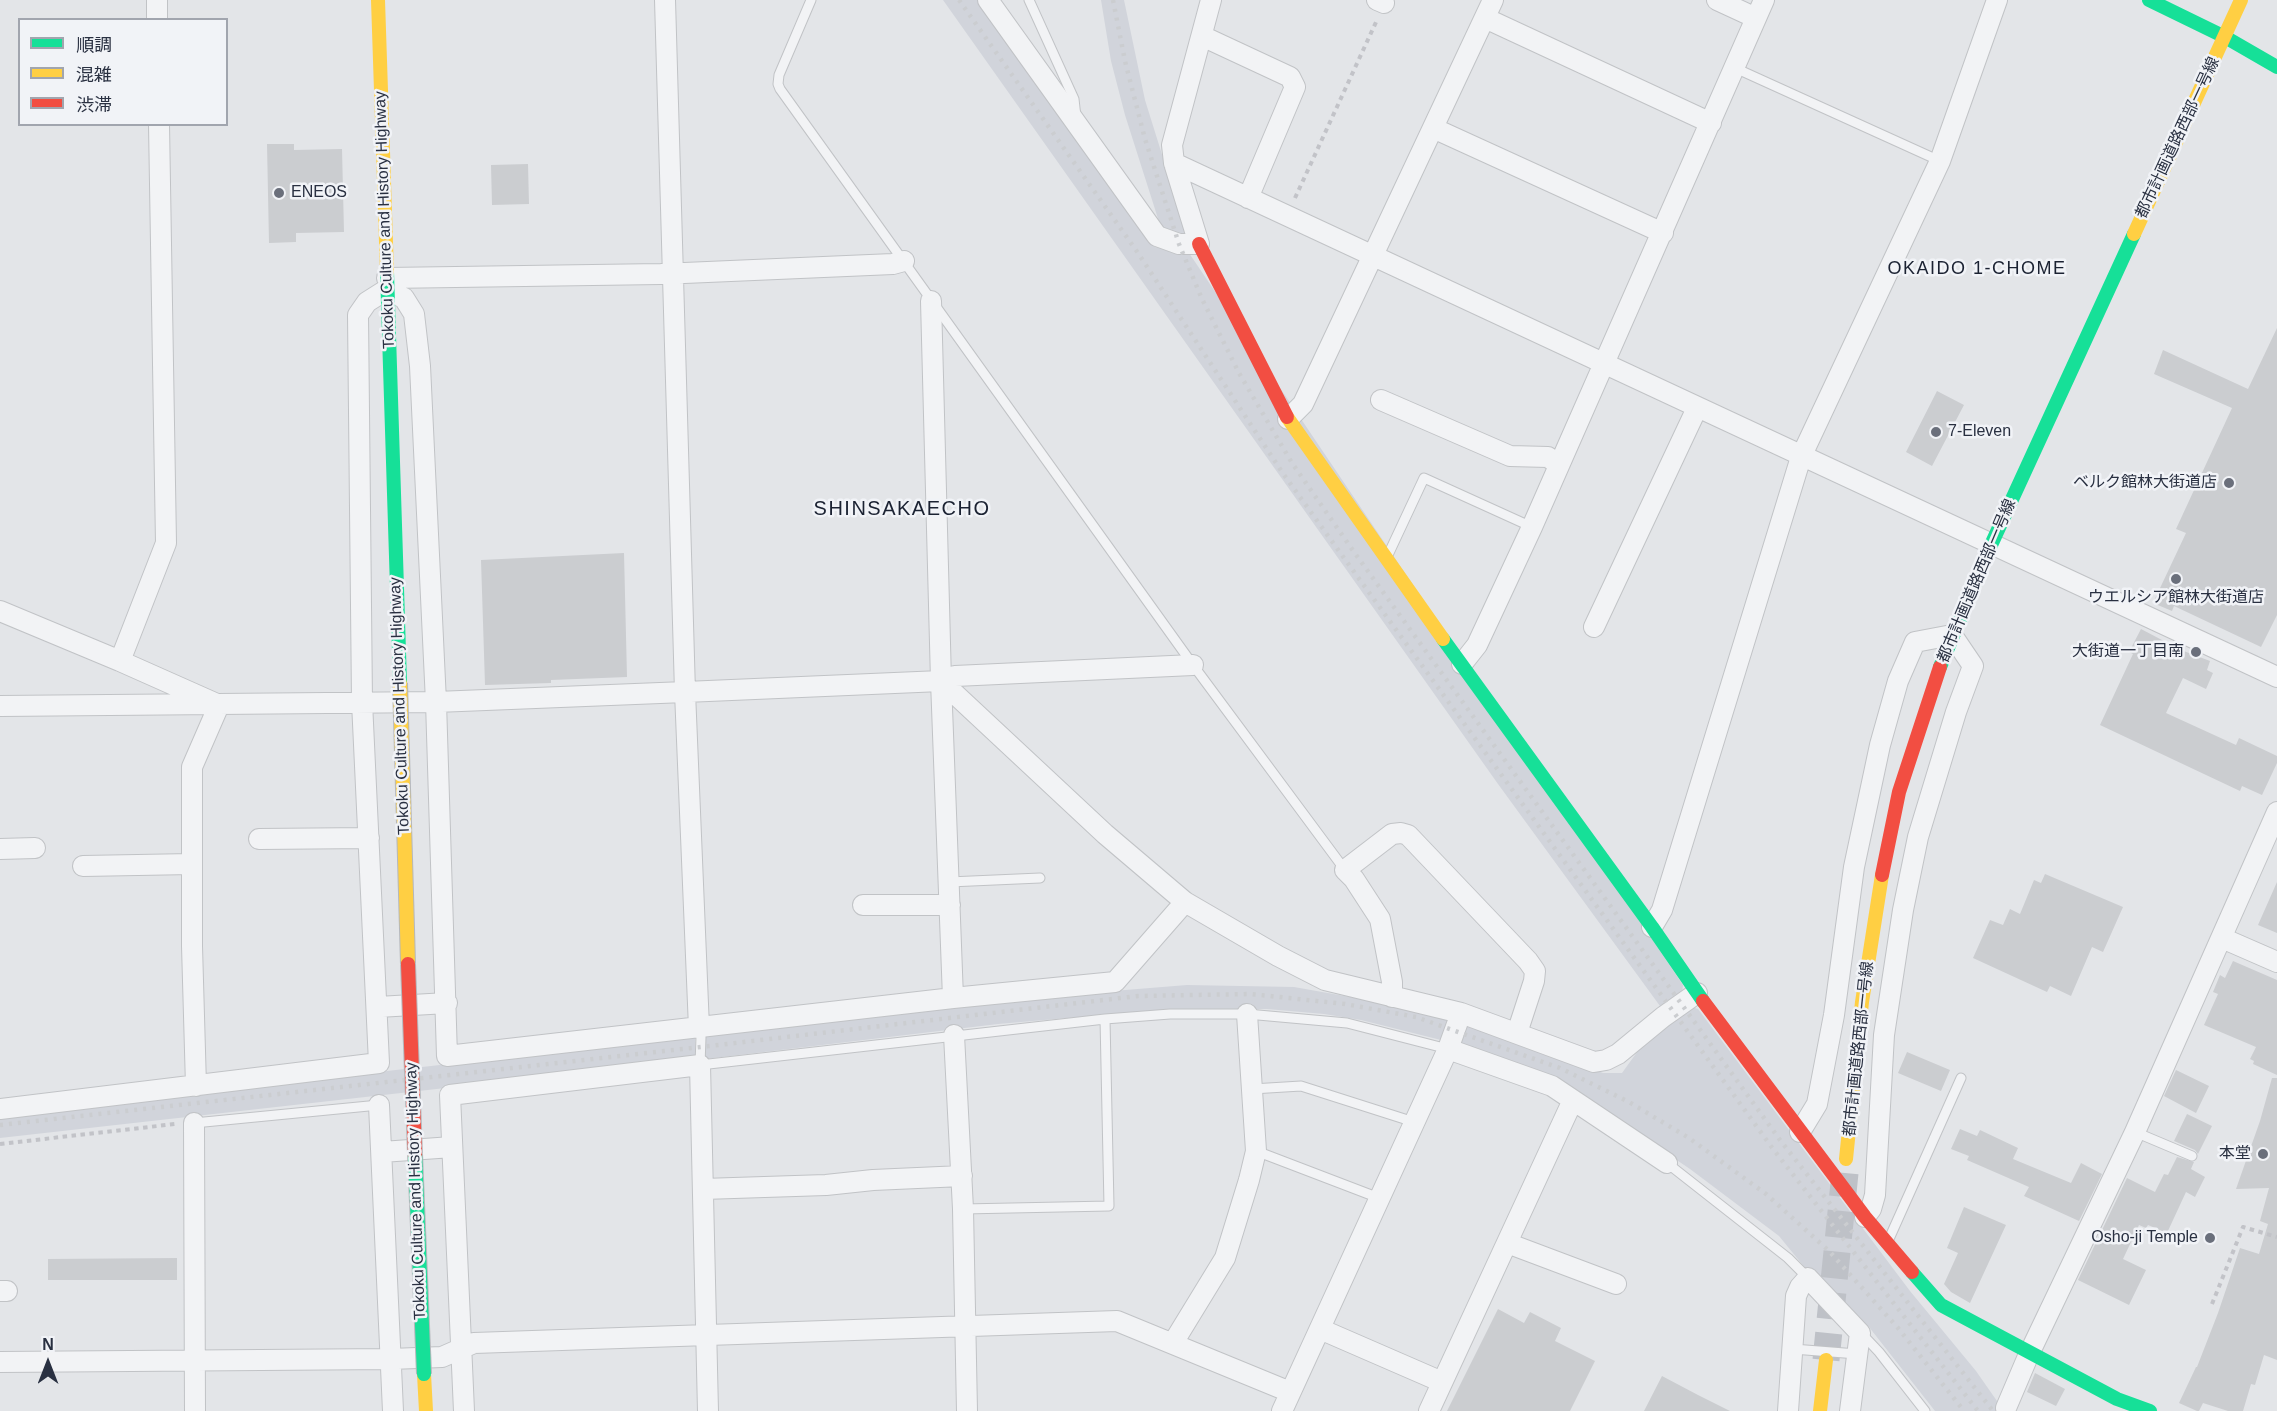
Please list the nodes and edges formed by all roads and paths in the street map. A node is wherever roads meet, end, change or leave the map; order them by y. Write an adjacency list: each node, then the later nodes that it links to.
1 (157, 0): 15 (street)
2 (378, 0): 35 (main road, Tokoku Culture and History Highway)
3 (665, 0): 34 (street)
4 (811, 0): 33 (lane)
5 (987, 0): 24 (street)
6 (1029, 0): 24 (lane)
7 (1211, 0): 18 (street)
8 (1493, 0): 16 (street)
9 (1718, 0): 17 (street)
10 (1764, 0): 17 (street)
11 (1996, 0): 26 (street)
12 (2149, 0): 19 (main road)
13 (2241, 0): 19 (main road, 都市計画道路西部一号線)
14 (1381, 2): 29 (path)
15 (157, 18)
16 (1485, 18): 22 (street); 25 (street)
17 (1756, 18): 21 (street)
18 (1202, 36): 27 (street); 28 (street)
19 (2224, 37): 20 (main road); 44 (main road, 都市計画道路西部一号線)
20 (2277, 67)
21 (1735, 68): 22 (street); 26 (lane)
22 (1711, 123): 30 (street)
23 (159, 126): 49 (street)
24 (1077, 126): 31 (street)
25 (1433, 128): 30 (street); 32 (street)
26 (1940, 161): 41 (street)
27 (1174, 164): 28 (street); 31 (street)
28 (1248, 198): 29 (street)
29 (1287, 216): 32 (street)
30 (1663, 232): 37 (street)
31 (1199, 244): 40 (main road)
32 (1372, 257): 37 (street); 40 (street)
33 (903, 261): 34 (street); 36 (lane)
34 (673, 273): 35 (street); 54 (street)
35 (386, 284): 55 (street); 56 (street); 134 (main road, Tokoku Culture and History Highway, bridge)
36 (931, 301): 51 (lane); 53 (street)
37 (1602, 364): 39 (street); 42 (street)
38 (1381, 400): 42 (street)
39 (1697, 408): 41 (street); 47 (street)
40 (1288, 419): 45 (main road)
41 (1802, 457): 44 (street); 72 (street)
42 (1559, 465): 43 (street)
43 (1532, 527): 45 (lane); 50 (street)
44 (1991, 545): 48 (main road, 都市計画道路西部一号線); 52 (street)
45 (1386, 560): 50 (main road)
46 (0, 611): 49 (street)
47 (1594, 627)
48 (1952, 635): 96 (street); 103 (main road, 都市計画道路西部一号線); 109 (street)
49 (120, 661): 57 (street)
50 (1462, 664): 72 (main road)
51 (1193, 665): 53 (street); 66 (lane)
52 (2277, 677)
53 (941, 681): 54 (street); 68 (street); 69 (street)
54 (685, 692): 56 (street); 83 (street)
55 (363, 702): 56 (street); 57 (street); 60 (street)
56 (436, 702): 78 (street)
57 (219, 705): 58 (street); 64 (street)
58 (0, 706)
59 (2277, 812): 73 (street)
60 (369, 838): 61 (street); 79 (street)
61 (260, 839)
62 (35, 848): 63 (street)
63 (0, 849)
64 (192, 864): 65 (street); 89 (street)
65 (83, 866)
66 (1345, 870): 76 (street); 84 (street)
67 (1040, 878): 68 (lane)
68 (949, 882): 71 (street)
69 (1185, 902): 76 (street); 77 (street)
70 (863, 905): 71 (street)
71 (950, 905): 77 (street)
72 (1652, 927): 75 (main road)
73 (2222, 938): 74 (street); 97 (street)
74 (2277, 962)
75 (1697, 993): 84 (street); 96 (main road)
76 (1392, 997): 80 (street)
77 (953, 998): 83 (street)
78 (447, 1003): 79 (street); 83 (street)
79 (378, 1006): 89 (street)
80 (1461, 1013): 84 (street); 86 (street)
81 (1247, 1014): 82 (lane); 86 (lane); 90 (street)
82 (1105, 1019): 85 (lane); 108 (lane)
83 (699, 1028): 87 (lane)
84 (1517, 1033)
85 (954, 1035): 87 (lane); 105 (street)
86 (1448, 1049): 91 (street); 94 (street)
87 (700, 1065): 99 (street); 106 (street)
88 (1961, 1078): 112 (lane)
89 (196, 1086): 93 (street)
90 (1252, 1089): 94 (lane); 100 (street)
91 (1573, 1100): 104 (street); 111 (street)
92 (379, 1105): 95 (lane); 101 (street)
93 (0, 1109)
94 (1414, 1122): 107 (street)
95 (194, 1123): 98 (path); 126 (street)
96 (1800, 1132): 109 (main road)
97 (2135, 1132): 102 (lane); 124 (street)
98 (0, 1144)
99 (452, 1147): 101 (street); 122 (street)
100 (1256, 1150): 107 (lane); 120 (street)
101 (382, 1152): 125 (street)
102 (2192, 1155)
103 (1846, 1160)
104 (1667, 1163): 113 (lane)
105 (962, 1176): 106 (street); 108 (street)
106 (703, 1189): 119 (street)
107 (1379, 1198): 117 (street)
108 (963, 1209): 116 (street)
109 (1865, 1217): 112 (main road)
110 (2277, 1237): 115 (path)
111 (1507, 1243): 114 (street); 129 (street)
112 (1887, 1243): 124 (main road)
113 (1808, 1278): 118 (street); 121 (street)
114 (1616, 1284)
115 (2212, 1304)
116 (966, 1327): 119 (street); 120 (street); 137 (street)
117 (1320, 1329): 129 (street); 130 (street)
118 (1860, 1333): 123 (street); 143 (lane)
119 (705, 1335): 122 (street); 136 (street)
120 (1173, 1343): 130 (street)
121 (1793, 1349): 123 (lane); 140 (street)
122 (461, 1350): 125 (street); 135 (street)
123 (1857, 1354): 142 (street)
124 (2029, 1354): 131 (street); 144 (main road)
125 (391, 1359): 126 (street); 133 (street)
126 (194, 1360): 128 (street); 132 (street)
127 (1826, 1360): 141 (main road)
128 (0, 1362)
129 (1442, 1382): 139 (street)
130 (1290, 1392): 138 (street)
131 (2006, 1408)
132 (195, 1411)
133 (393, 1411)
134 (426, 1411)
135 (464, 1411)
136 (708, 1411)
137 (967, 1411)
138 (1282, 1411)
139 (1429, 1411)
140 (1788, 1411)
141 (1820, 1411)
142 (1850, 1411)
143 (1925, 1411)
144 (2150, 1411)

